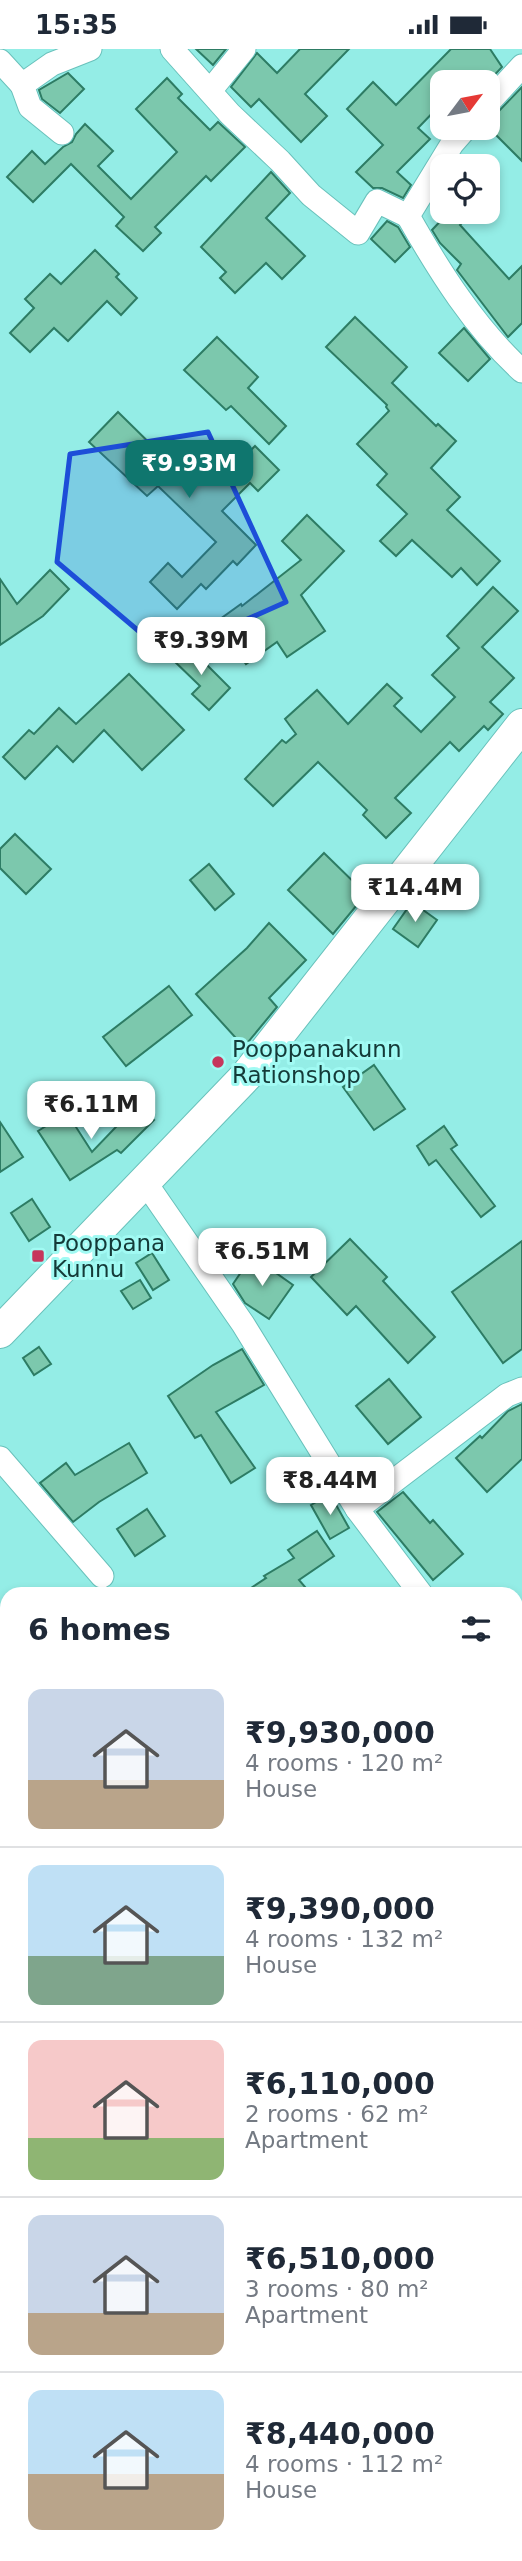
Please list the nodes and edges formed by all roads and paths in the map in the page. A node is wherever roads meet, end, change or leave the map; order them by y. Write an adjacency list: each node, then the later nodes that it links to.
1 (90, 49): 6 (street)
2 (173, 49): 8 (street)
3 (244, 49): 8 (street)
4 (0, 61): 6 (street)
5 (522, 66): 7 (street)
6 (22, 85): 9 (street)
7 (500, 90)
8 (210, 91): 11 (street)
9 (62, 133)
10 (456, 140): 11 (street)
11 (408, 216): 12 (street)
12 (522, 371)
13 (522, 725): 14 (main road)
14 (145, 1182): 15 (main road); 18 (street)
15 (0, 1332)
16 (522, 1389): 18 (street)
17 (0, 1458): 19 (street)
18 (357, 1509): 20 (street)
19 (102, 1576)
20 (416, 1587)

